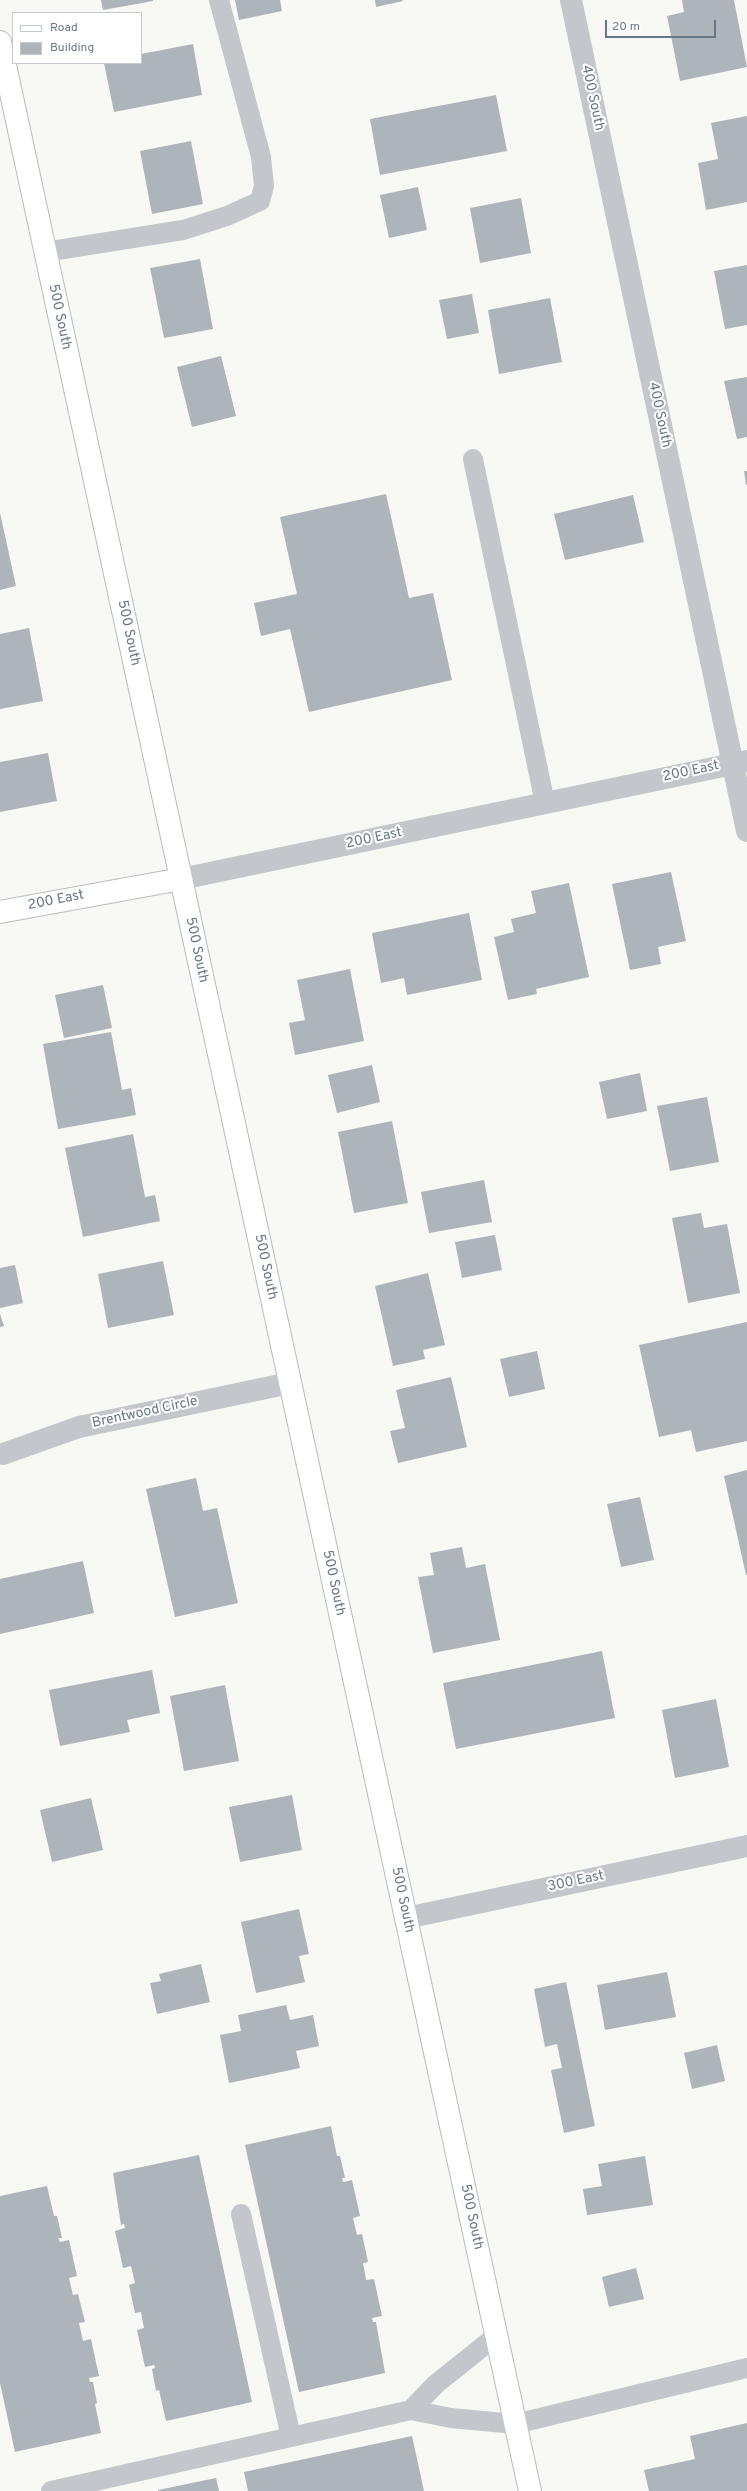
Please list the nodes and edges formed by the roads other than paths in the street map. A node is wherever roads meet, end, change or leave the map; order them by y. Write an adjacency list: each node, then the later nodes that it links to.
1 (219, 0): 4 (lane)
2 (572, 0): 6 (street, 400 South)
3 (0, 42): 4 (main road, 500 South)
4 (45, 252): 9 (main road, 500 South)
5 (473, 459): 7 (lane)
6 (740, 762): 7 (street, 200 East); 8 (street, 400 South)
7 (545, 803): 9 (street, 200 East)
8 (747, 831)
9 (181, 879): 10 (main road, 200 East); 11 (main road, 500 South)
10 (0, 912)
11 (290, 1383): 12 (street, Brentwood Circle); 14 (main road, 500 South)
12 (3, 1454)
13 (747, 1846): 14 (street, 300 East)
14 (406, 1918): 16 (main road, 500 South)
15 (241, 2214): 20 (lane)
16 (496, 2336): 18 (lane); 19 (main road, 500 South)
17 (747, 2368): 19 (lane)
18 (412, 2410): 19 (lane); 20 (lane)
19 (515, 2424): 22 (main road, 500 South)
20 (291, 2437): 21 (lane)
21 (51, 2491)
22 (530, 2491)

